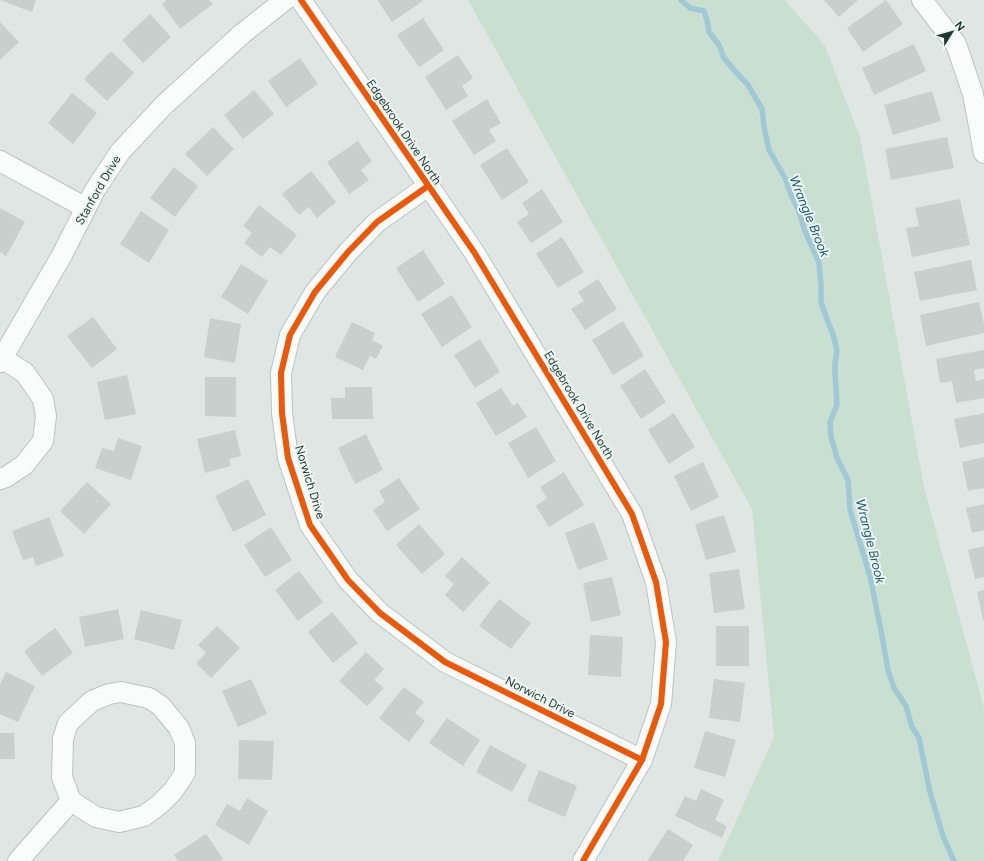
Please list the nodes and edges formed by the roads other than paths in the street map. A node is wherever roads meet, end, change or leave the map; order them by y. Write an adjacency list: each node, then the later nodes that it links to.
1 (285, 0): 7 (street, Stanford Drive)
2 (300, 0): 6 (street, Edgebrook Drive North)
3 (922, 0): 4 (street)
4 (984, 153)
5 (0, 161): 7 (street)
6 (428, 186): 10 (street, Edgebrook Drive North); 10 (street, Norwich Drive)
7 (86, 208): 8 (street, Stanford Drive)
8 (1, 360): 9 (street)
9 (0, 479)
10 (642, 760): 13 (street, Edgebrook Drive North)
11 (72, 800): 11 (street); 12 (street)
12 (18, 861)
13 (583, 861)

